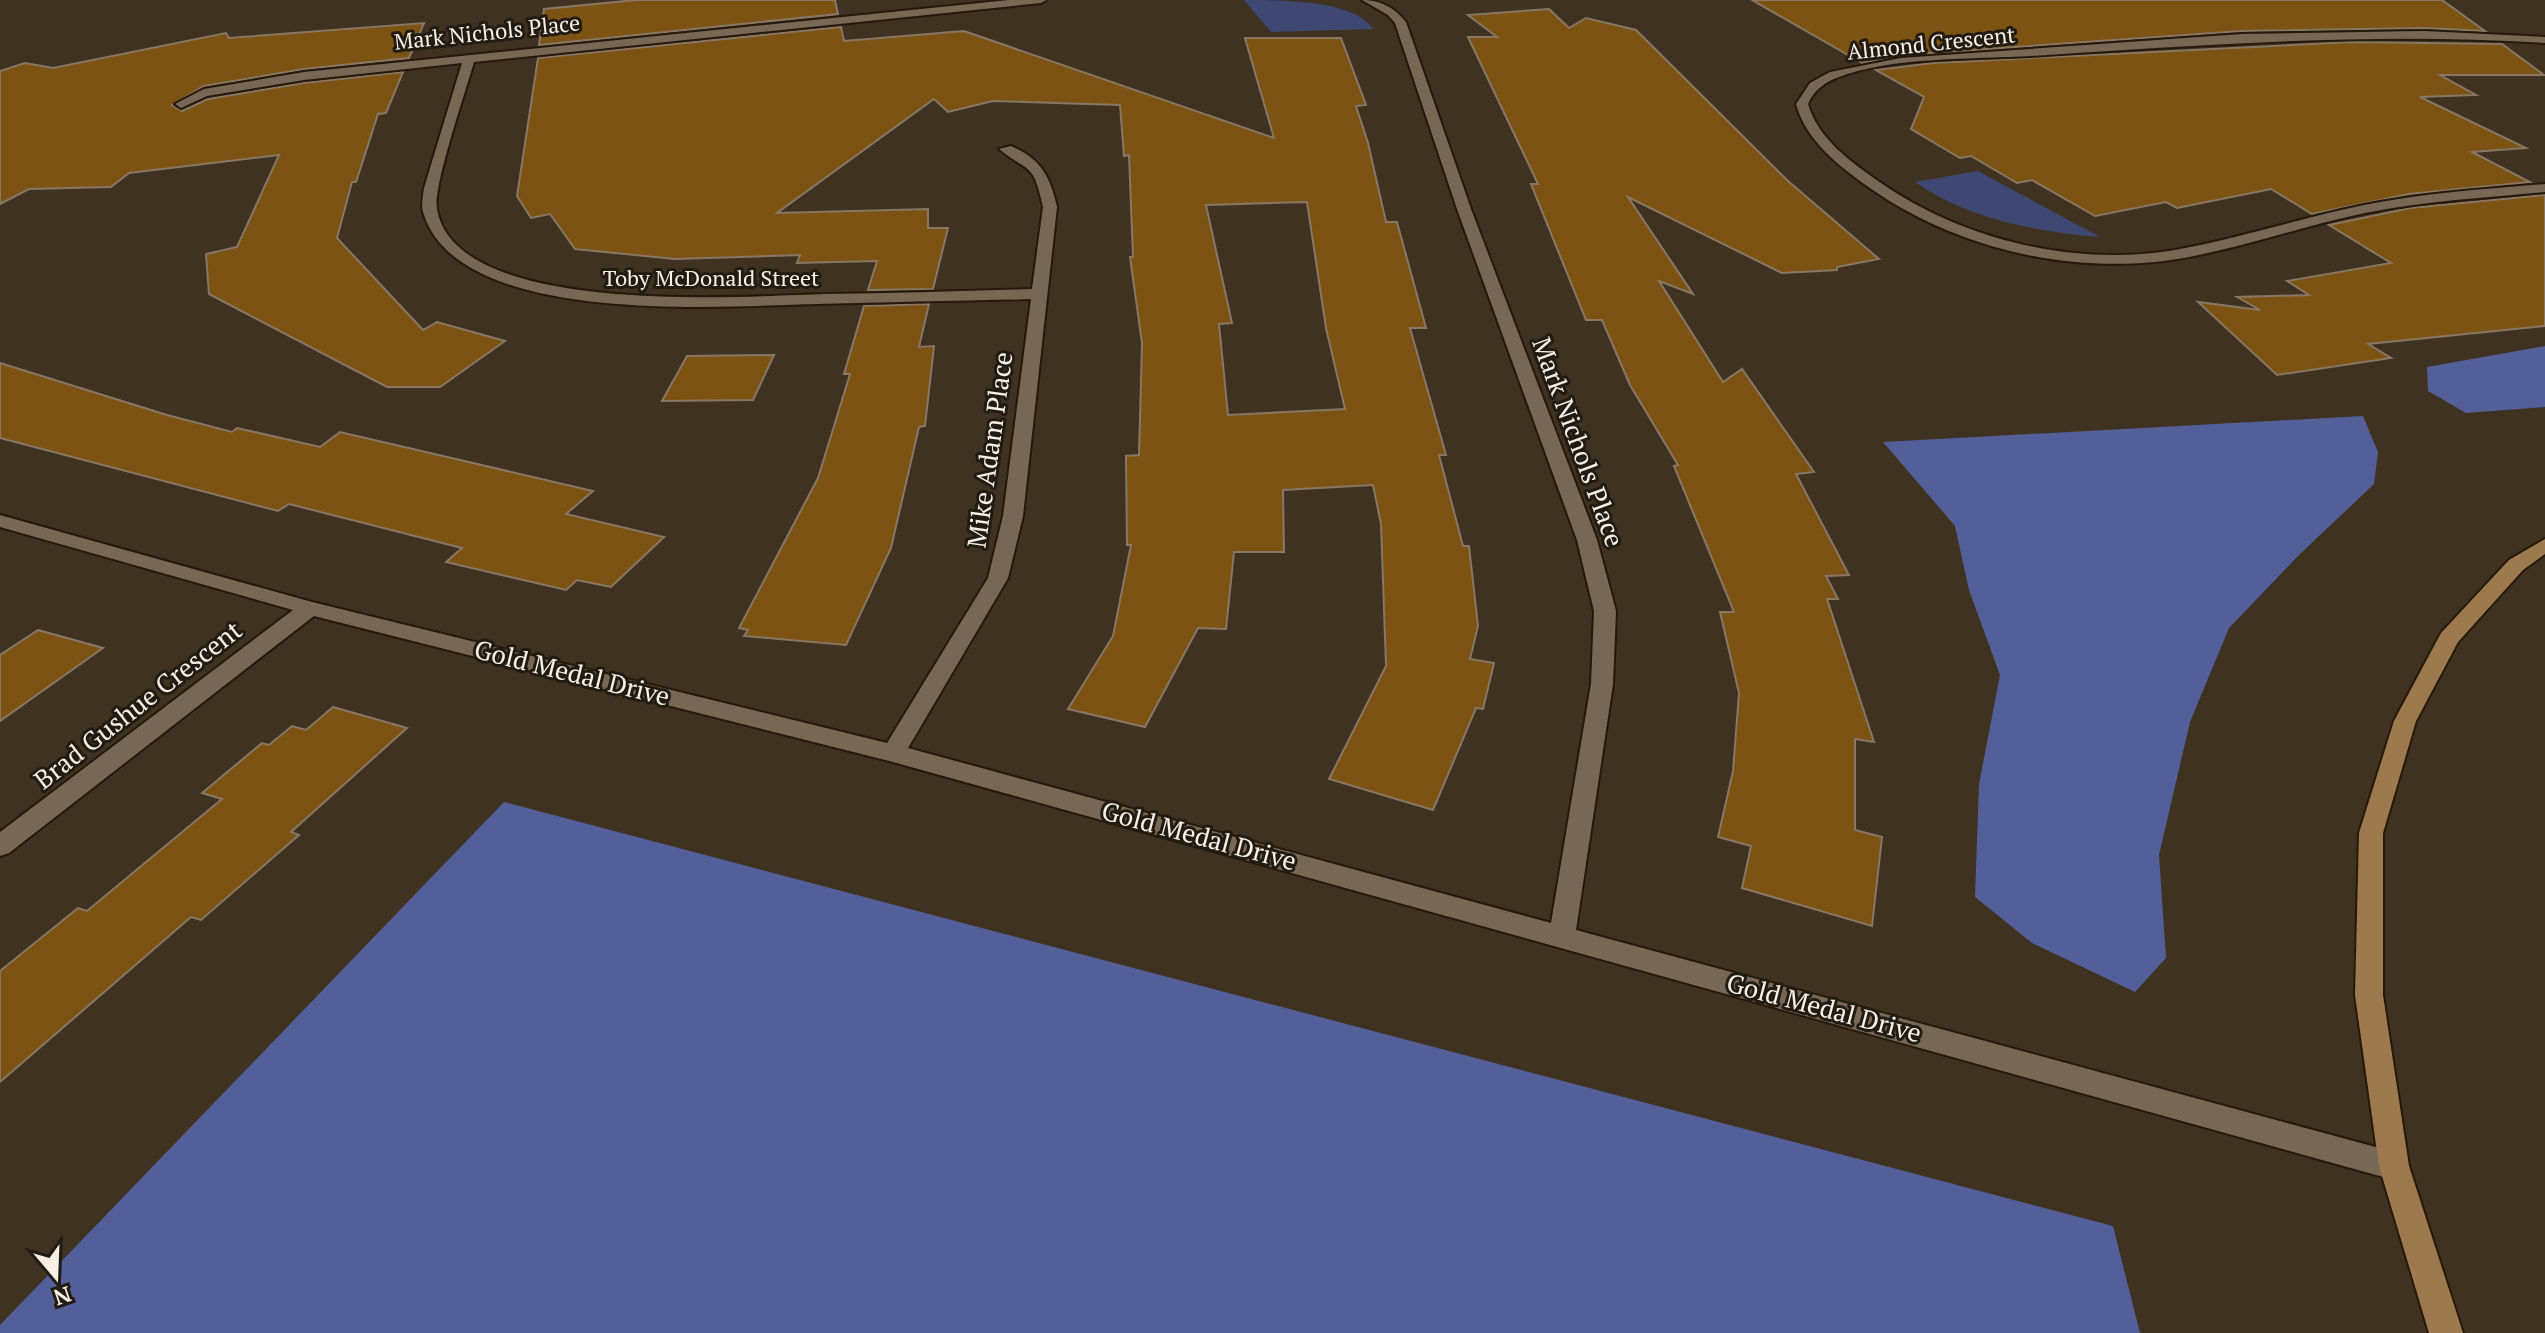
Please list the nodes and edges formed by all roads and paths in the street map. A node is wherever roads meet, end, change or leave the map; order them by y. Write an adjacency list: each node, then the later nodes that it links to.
1 (1041, 0): 4 (street, Mark Nichols Place)
2 (1367, 0): 14 (street, Mark Nichols Place)
3 (2545, 40): 7 (street, Almond Crescent)
4 (469, 59): 5 (street, Mark Nichols Place); 8 (street, Toby McDonald Street)
5 (181, 104)
6 (1006, 149): 8 (street, Mike Adam Place)
7 (2545, 188)
8 (1037, 294): 12 (street, Mike Adam Place)
9 (0, 521): 11 (street, Gold Medal Drive)
10 (2545, 545): 15 (main road)
11 (310, 608): 12 (street, Gold Medal Drive); 13 (street, Brad Gushue Crescent)
12 (893, 753): 14 (street, Gold Medal Drive)
13 (0, 846)
14 (1562, 935): 15 (street, Gold Medal Drive)
15 (2394, 1166): 16 (main road)
16 (2446, 1333)

